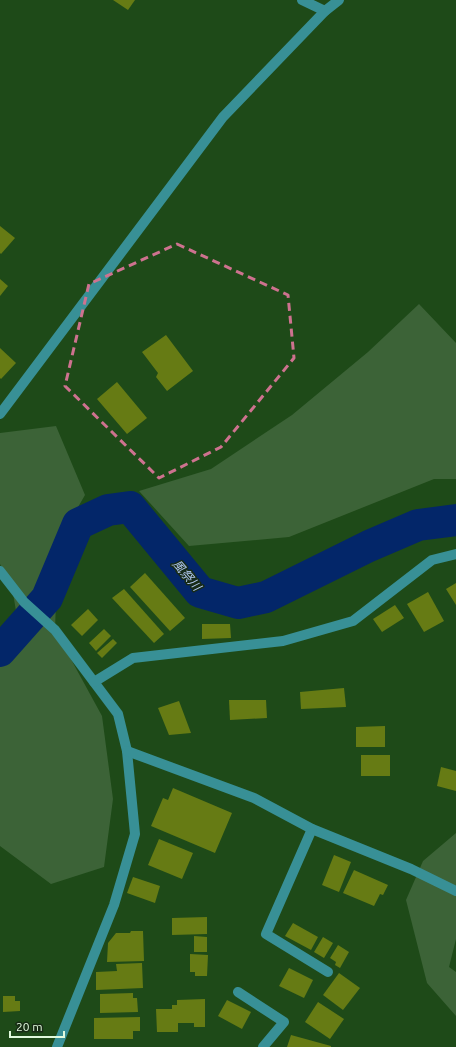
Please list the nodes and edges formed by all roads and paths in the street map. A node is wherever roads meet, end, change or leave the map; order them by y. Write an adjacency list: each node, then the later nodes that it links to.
1 (302, 0): 3 (street)
2 (339, 0): 3 (street)
3 (325, 12): 4 (street)
4 (0, 414)
5 (456, 554): 7 (street)
6 (0, 571): 7 (street)
7 (94, 682): 8 (street)
8 (127, 751): 9 (street); 13 (street)
9 (312, 829): 10 (street); 11 (street)
10 (456, 891)
11 (328, 972)
12 (238, 992): 14 (street)
13 (57, 1047)
14 (263, 1047)

